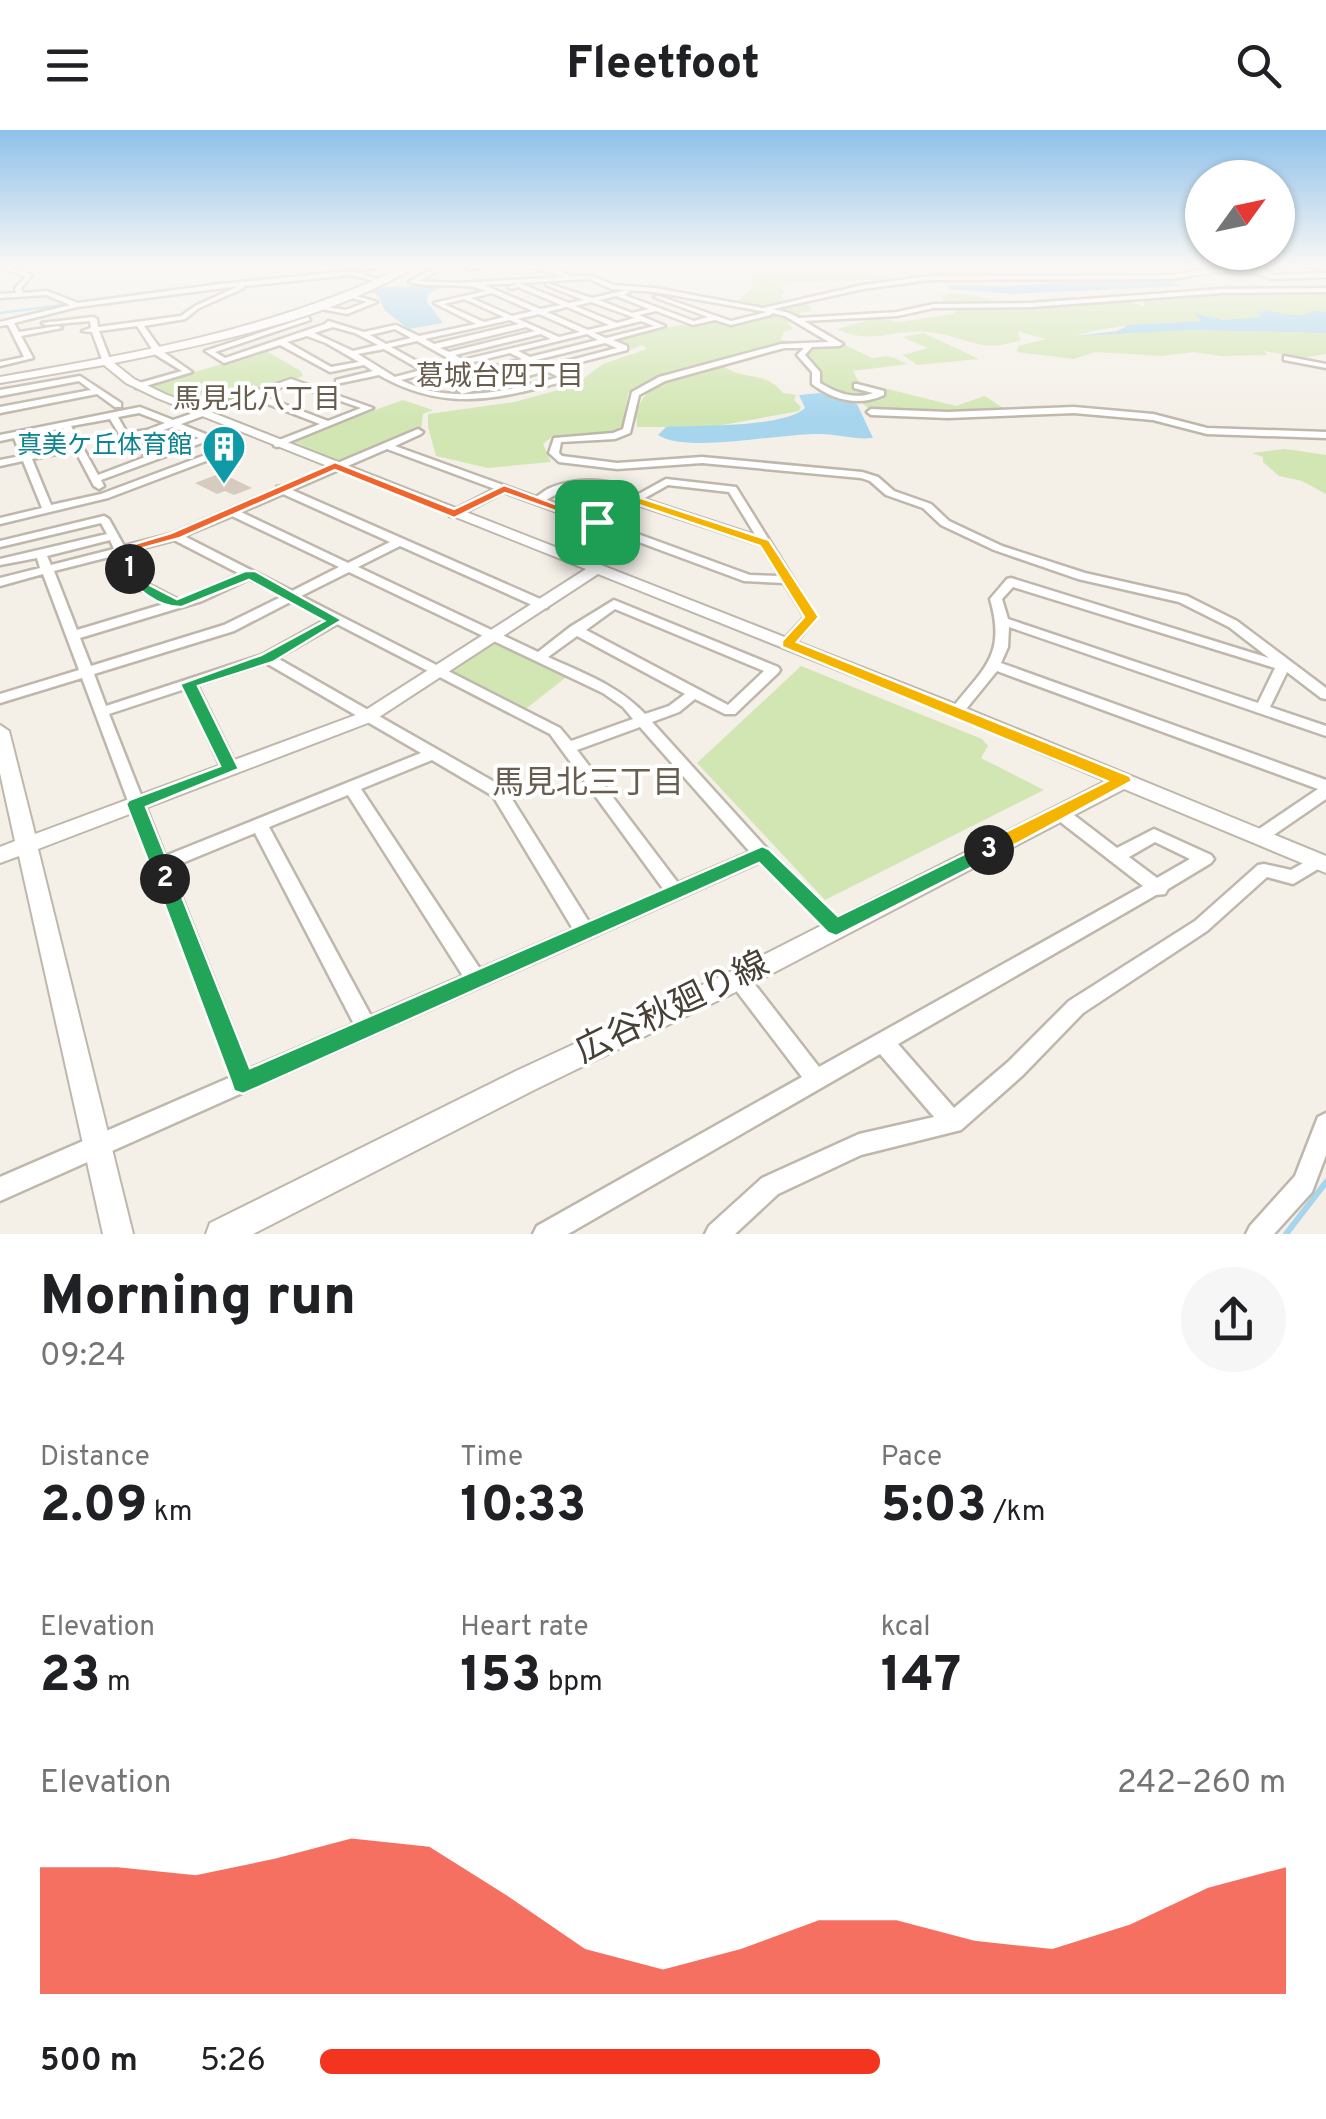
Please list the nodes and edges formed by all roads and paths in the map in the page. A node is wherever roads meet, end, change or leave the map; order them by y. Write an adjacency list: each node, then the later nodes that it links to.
1 (41, 316): 19 (street)
2 (186, 316): 26 (street)
3 (290, 316): 22 (street); 45 (street)
4 (465, 316): 28 (street)
5 (506, 316): 20 (street)
6 (523, 316): 20 (street)
7 (548, 316): 32 (street)
8 (594, 316): 30 (street)
9 (633, 316): 17 (street)
10 (642, 316): 17 (street)
11 (674, 316): 21 (street)
12 (707, 316): 21 (street)
13 (750, 316): 18 (street)
14 (757, 316): 18 (street)
15 (785, 316): 23 (street)
16 (872, 316): 23 (street)
17 (637, 317): 30 (street); 39 (street)
18 (754, 317): 21 (street)
19 (34, 318): 24 (street); 25 (street)
20 (511, 318): 28 (street); 29 (street)
21 (714, 318)
22 (308, 319): 27 (street); 36 (street)
23 (802, 320): 41 (street)
24 (5, 323): 33 (street)
25 (90, 324): 26 (street); 33 (street); 50 (street)
26 (139, 324): 45 (street)
27 (334, 324): 34 (street); 35 (street)
28 (483, 324): 37 (street)
29 (526, 325): 31 (street); 43 (street)
30 (617, 325): 32 (street)
31 (542, 332): 38 (street); 47 (street)
32 (588, 332): 38 (street); 39 (street)
33 (17, 334): 53 (street)
34 (310, 334): 40 (street); 46 (street)
35 (363, 334): 37 (street); 42 (street)
36 (258, 338): 40 (street); 40 (street)
37 (418, 339): 42 (street); 43 (street)
38 (558, 340): 44 (street)
39 (606, 340): 49 (street); 55 (street)
40 (284, 343): 51 (street)
41 (810, 345): 63 (street); 129 (street)
42 (385, 346): 46 (street); 56 (street)
43 (433, 347): 47 (street)
44 (512, 351): 49 (street); 52 (street)
45 (159, 353): 50 (street); 62 (street)
46 (350, 354): 51 (street)
47 (448, 354): 52 (street)
48 (1288, 358): 54 (street)
49 (530, 360): 55 (street); 59 (street)
50 (108, 362): 60 (street); 62 (street)
51 (364, 363): 57 (street)
52 (463, 363): 56 (street)
53 (0, 364)
54 (1326, 366)
55 (547, 368): 65 (street); 69 (street)
56 (428, 371): 58 (street); 59 (street)
57 (380, 372): 58 (street); 61 (street)
58 (392, 380): 69 (street)
59 (445, 381): 65 (street)
60 (0, 382)
61 (338, 382)
62 (139, 386): 67 (street)
63 (857, 386)
64 (99, 390): 66 (street); 70 (street); 71 (street)
65 (462, 391): 69 (street)
66 (0, 393)
67 (160, 396): 71 (street); 73 (street)
68 (254, 396): 73 (street); 75 (street); 75 (street)
69 (475, 398)
70 (0, 410)
71 (115, 410): 74 (street); 76 (street); 77 (street); 81 (street)
72 (871, 412): 80 (street)
73 (203, 414): 74 (street); 84 (street)
74 (172, 424): 81 (street); 83 (street)
75 (329, 424): 84 (street)
76 (66, 425): 79 (street); 85 (street)
77 (0, 428)
78 (418, 432): 86 (street)
79 (17, 435): 82 (street); 88 (street)
80 (1326, 435)
81 (125, 436): 87 (street)
82 (0, 438)
83 (207, 438): 87 (street); 95 (street)
84 (277, 444): 90 (street)
85 (77, 446): 88 (street); 91 (street)
86 (387, 446): 90 (street); 92 (street)
87 (156, 456): 91 (street)
88 (26, 458): 89 (street); 98 (street)
89 (0, 463)
90 (335, 466): 93 (street); 100 (street)
91 (95, 479): 95 (street)
92 (504, 488): 97 (street); 100 (street)
93 (281, 489): 99 (street); 105 (street)
94 (554, 490): 94 (street); 97 (street)
95 (104, 496): 98 (street)
96 (635, 500): 102 (street); 106 (street); 106 (street)
97 (537, 501): 102 (street)
98 (48, 510): 101 (street)
99 (230, 511): 104 (street); 111 (street)
100 (454, 514): 112 (street)
101 (0, 521)
102 (597, 522): 115 (street)
103 (112, 536): 107 (street); 108 (street); 109 (street)
104 (175, 536): 108 (street); 114 (street)
105 (400, 541): 111 (street); 119 (street)
106 (765, 543): 115 (street)
107 (0, 544)
108 (120, 550): 113 (street); 118 (street)
109 (41, 554): 110 (street); 113 (street)
110 (0, 562)
111 (348, 568): 117 (street); 124 (street)
112 (598, 568): 119 (street); 125 (street)
113 (46, 570): 116 (street); 123 (street)
114 (250, 574): 117 (street); 118 (street)
115 (787, 580): 125 (street)
116 (0, 582)
117 (291, 597): 120 (street); 130 (street)
118 (176, 604): 123 (street)
119 (543, 605): 124 (street)
120 (334, 620): 126 (street); 131 (street)
121 (1006, 622): 128 (street); 129 (street); 136 (street)
122 (575, 630): 127 (street); 133 (street); 133 (street)
123 (72, 636): 130 (street)
124 (493, 637): 127 (street); 131 (street)
125 (788, 644): 137 (street)
126 (267, 658): 132 (street); 139 (street)
127 (538, 658): 140 (street)
128 (997, 666): 137 (street); 148 (street)
129 (1285, 667): 134 (street); 136 (street)
130 (86, 672): 135 (street); 138 (street)
131 (436, 672): 139 (street); 143 (street)
132 (188, 684): 138 (street); 145 (street)
133 (693, 694): 140 (street)
134 (1326, 695)
135 (0, 699)
136 (1262, 710): 142 (street)
137 (957, 711): 146 (street)
138 (101, 712): 149 (street)
139 (367, 717): 144 (street); 145 (street)
140 (644, 720): 143 (street); 155 (street)
141 (0, 731): 153 (street)
142 (1326, 731)
143 (570, 747): 160 (street)
144 (433, 754): 147 (street); 162 (street)
145 (230, 769): 149 (street)
146 (1123, 781): 150 (street, 広谷秋廻り線); 152 (street)
147 (352, 788): 151 (street); 164 (street)
148 (1326, 789): 152 (street)
149 (136, 804): 153 (street); 158 (street)
150 (1060, 813): 156 (street); 161 (street, 広谷秋廻り線)
151 (260, 826): 158 (street); 165 (street)
152 (1259, 837): 157 (street)
153 (28, 844): 154 (street); 171 (street)
154 (0, 854)
155 (762, 854): 160 (street); 161 (street)
156 (1119, 855): 159 (street); 159 (street)
157 (1321, 863): 169 (street)
158 (160, 865): 168 (street)
159 (1159, 888): 166 (street)
160 (676, 893): 162 (street)
161 (836, 927): 163 (street, 広谷秋廻り線)
162 (585, 932): 164 (street)
163 (739, 978): 167 (street); 174 (street, 広谷秋廻り線)
164 (476, 980): 165 (street)
165 (367, 1028): 168 (street)
166 (882, 1041): 167 (street); 169 (street)
167 (815, 1078): 175 (street)
168 (243, 1082): 171 (street)
169 (953, 1123): 176 (street)
170 (1326, 1124): 177 (street)
171 (98, 1146): 172 (street); 173 (street)
172 (0, 1189)
173 (118, 1234)
174 (220, 1234)
175 (545, 1234)
176 (717, 1234)
177 (1258, 1234)

